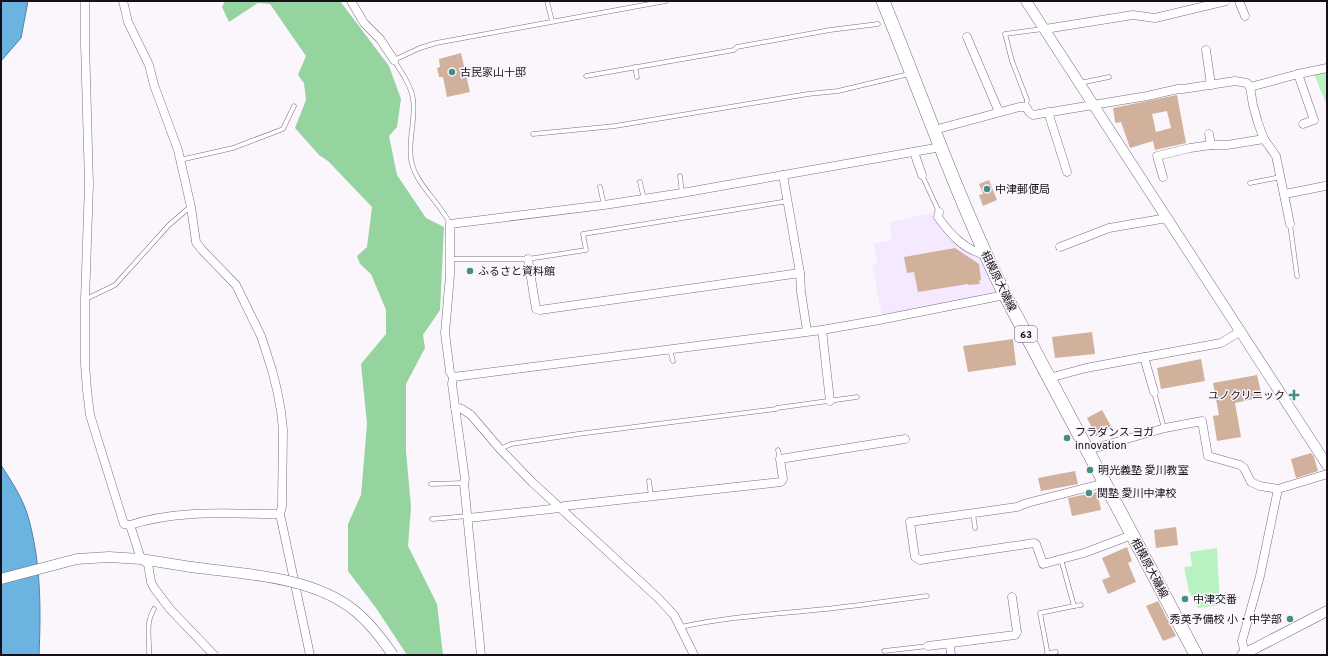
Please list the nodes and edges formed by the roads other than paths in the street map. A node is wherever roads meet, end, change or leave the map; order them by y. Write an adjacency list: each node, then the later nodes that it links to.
1 (85, 1): 68 (street)
2 (124, 1): 40 (street)
3 (351, 1): 16 (street)
4 (547, 1): 11 (lane)
5 (666, 1): 11 (lane)
6 (883, 1): 19 (main road, 相模原大磯線 / 63)
7 (1026, 1): 13 (street)
8 (1226, 1): 13 (street)
9 (1239, 1): 10 (street)
10 (1245, 16)
11 (552, 21): 16 (lane)
12 (878, 24): 17 (lane)
13 (1045, 29): 24 (street); 29 (lane)
14 (967, 37): 30 (street)
15 (1206, 50): 25 (street)
16 (394, 60): 59 (lane)
17 (635, 67): 21 (lane); 22 (lane)
18 (1327, 68): 20 (street)
19 (912, 74): 33 (main road, 相模原大磯線 / 63); 34 (lane)
20 (1298, 74): 26 (street); 32 (street)
21 (586, 76)
22 (636, 77)
23 (1109, 77): 24 (lane)
24 (1080, 83): 28 (street)
25 (1211, 85): 26 (street); 28 (street)
26 (1250, 87): 36 (street)
27 (294, 106): 40 (lane)
28 (1094, 106): 31 (street); 58 (street)
29 (1026, 107): 30 (street); 31 (street)
30 (999, 112): 33 (street)
31 (1048, 112): 41 (street)
32 (1303, 124)
33 (934, 130): 38 (main road, 相模原大磯線 / 63)
34 (533, 134)
35 (1209, 134): 37 (street)
36 (1264, 139): 37 (street); 46 (street)
37 (1211, 145): 45 (street)
38 (941, 147): 39 (street); 62 (main road, 相模原大磯線 / 63)
39 (914, 152): 42 (street); 43 (street)
40 (180, 160): 56 (street)
41 (1073, 161)
42 (783, 175): 51 (street); 54 (street)
43 (922, 175): 57 (lane)
44 (680, 176): 51 (lane)
45 (1163, 177)
46 (1281, 177): 48 (lane); 52 (street)
47 (640, 182): 53 (lane)
48 (1250, 183)
49 (1325, 186): 52 (street)
50 (600, 187): 55 (lane)
51 (682, 193): 53 (street)
52 (1285, 194): 60 (street)
53 (644, 199): 55 (street)
54 (788, 201): 63 (lane); 65 (street)
55 (604, 205): 59 (street)
56 (191, 207): 68 (lane); 98 (street)
57 (939, 212): 62 (street)
58 (1167, 218): 61 (street); 71 (street)
59 (450, 224): 64 (street)
60 (1290, 224): 66 (lane)
61 (1060, 247)
62 (986, 255): 67 (main road, 相模原大磯線 / 63)
63 (528, 258): 64 (lane); 65 (street)
64 (450, 259): 75 (street)
65 (800, 273): 70 (street)
66 (1298, 276)
67 (1005, 295): 69 (street); 76 (main road, 相模原大磯線 / 63)
68 (85, 300): 100 (street)
69 (822, 330): 70 (street); 79 (street)
70 (807, 331): 72 (street)
71 (1241, 331): 73 (street); 87 (street)
72 (670, 349): 74 (lane); 75 (street)
73 (1144, 357): 76 (street); 77 (street)
74 (673, 361)
75 (453, 377): 80 (street)
76 (1049, 378): 85 (main road, 相模原大磯線 / 63)
77 (1154, 392): 81 (lane)
78 (857, 398): 79 (lane)
79 (830, 401): 83 (lane)
80 (456, 407): 83 (street); 90 (street)
81 (1165, 428): 85 (street); 93 (street)
82 (905, 439): 86 (street)
83 (500, 449): 95 (street)
84 (778, 450): 86 (lane)
85 (1088, 450): 91 (main road, 相模原大磯線 / 63)
86 (780, 459): 94 (street)
87 (1327, 464)
88 (1327, 474): 93 (street)
89 (649, 481): 94 (lane)
90 (464, 483): 92 (lane); 99 (street)
91 (1105, 483): 97 (street); 102 (main road, 相模原大磯線 / 63)
92 (431, 484)
93 (1278, 489): 118 (street)
94 (651, 496): 95 (street)
95 (560, 508): 99 (street); 112 (street)
96 (435, 513): 99 (lane)
97 (973, 513): 101 (lane); 104 (street)
98 (280, 514): 100 (street); 121 (street)
99 (468, 517): 123 (street)
100 (130, 525): 103 (street)
101 (976, 528)
102 (1132, 535): 104 (street); 126 (main road, 相模原大磯線 / 63)
103 (141, 559): 105 (street); 120 (street); 122 (street, bridge)
104 (1061, 559): 109 (lane)
105 (1, 579)
106 (927, 596): 112 (lane)
107 (1012, 597): 113 (street)
108 (1081, 605): 109 (lane)
109 (1074, 606): 117 (lane)
110 (154, 609): 119 (lane)
111 (1327, 612): 118 (street)
112 (681, 627): 124 (street)
113 (950, 644): 114 (street); 125 (street)
114 (928, 646): 115 (lane)
115 (884, 651)
116 (1056, 652): 117 (lane)
117 (1048, 654)
118 (1244, 654)
119 (149, 655)
120 (214, 655)
121 (310, 655)
122 (393, 655)
123 (481, 655)
124 (694, 655)
125 (951, 655)
126 (1196, 655)

